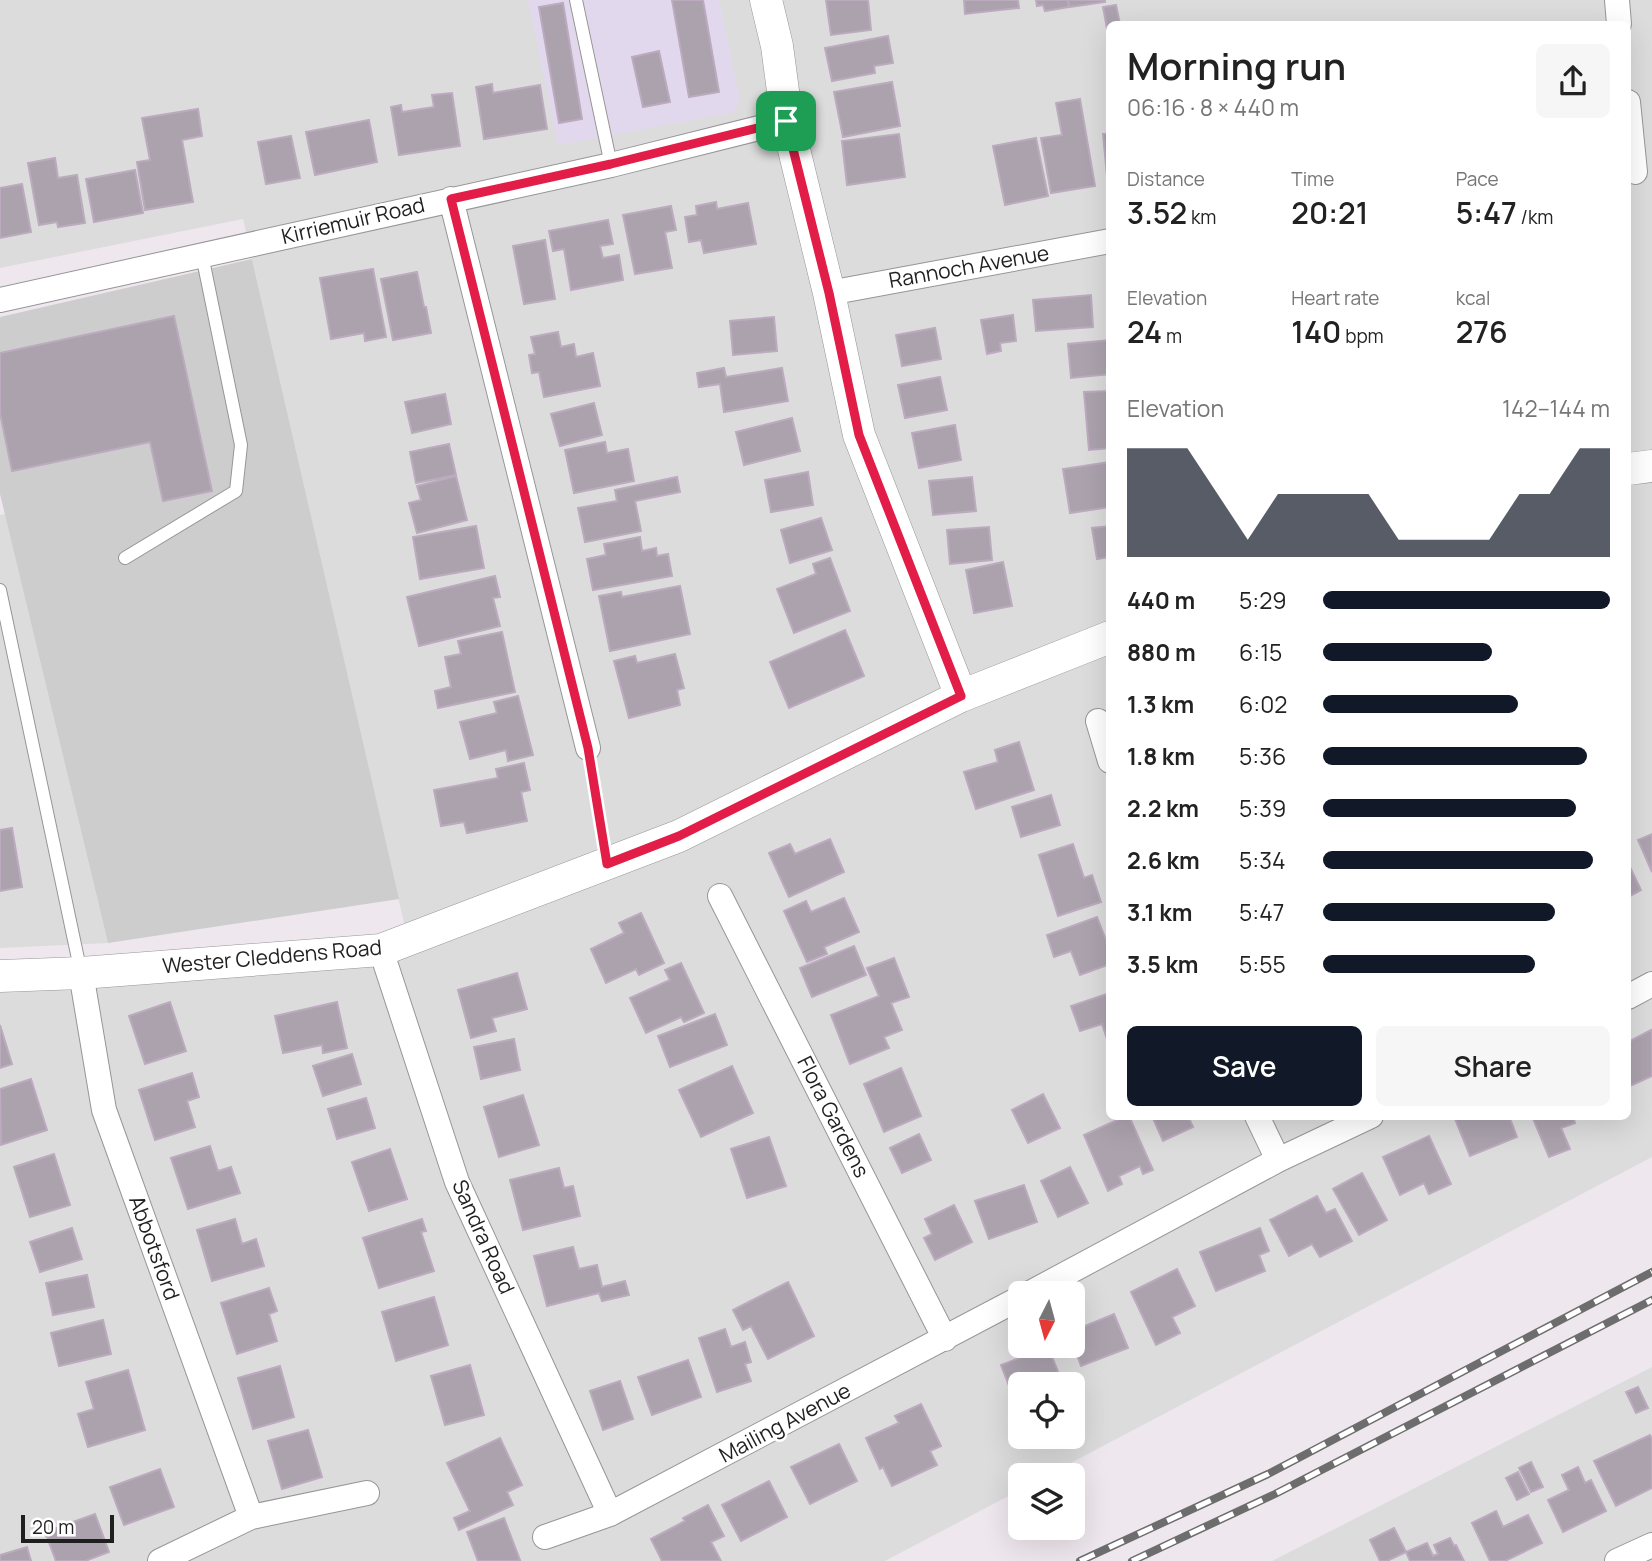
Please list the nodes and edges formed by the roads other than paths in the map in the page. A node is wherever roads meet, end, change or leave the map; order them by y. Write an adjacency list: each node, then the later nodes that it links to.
1 (576, 0): 7 (lane)
2 (766, 0): 5 (street)
3 (1617, 0): 4 (street)
4 (1619, 21)
5 (786, 121): 7 (street, Kirriemuir Road); 12 (street)
6 (1631, 123): 8 (street)
7 (611, 164): 9 (street, Kirriemuir Road)
8 (1638, 172)
9 (451, 199): 11 (street, Kirriemuir Road); 21 (street)
10 (1106, 242): 12 (street, Rannoch Avenue)
11 (202, 255): 13 (street, Kirriemuir Road); 16 (lane)
12 (829, 293): 19 (street)
13 (0, 300)
14 (1652, 466): 15 (street)
15 (1631, 469)
16 (125, 558)
17 (0, 590): 25 (lane)
18 (1106, 639): 19 (street, Wester Cleddens Road)
19 (961, 696): 24 (street, Wester Cleddens Road)
20 (1098, 721): 22 (street)
21 (588, 748)
22 (1106, 748)
23 (720, 896): 34 (street, Flora Gardens)
24 (381, 950): 25 (street, Wester Cleddens Road); 36 (street, Sandra Road)
25 (81, 973): 26 (street, Wester Cleddens Road); 37 (street, Abbotsford)
26 (0, 976)
27 (1652, 984): 28 (street)
28 (1631, 995)
29 (1259, 1120): 31 (street)
30 (1363, 1120): 31 (street)
31 (1278, 1160): 32 (street)
32 (1052, 1281)
33 (1008, 1305): 34 (street, Mailing Avenue)
34 (945, 1339): 36 (street, Mailing Avenue)
35 (368, 1493): 37 (street)
36 (610, 1514): 38 (street, Mailing Avenue)
37 (251, 1517): 40 (street)
38 (545, 1537)
39 (1652, 1545): 41 (street)
40 (160, 1561)
41 (1617, 1561)

